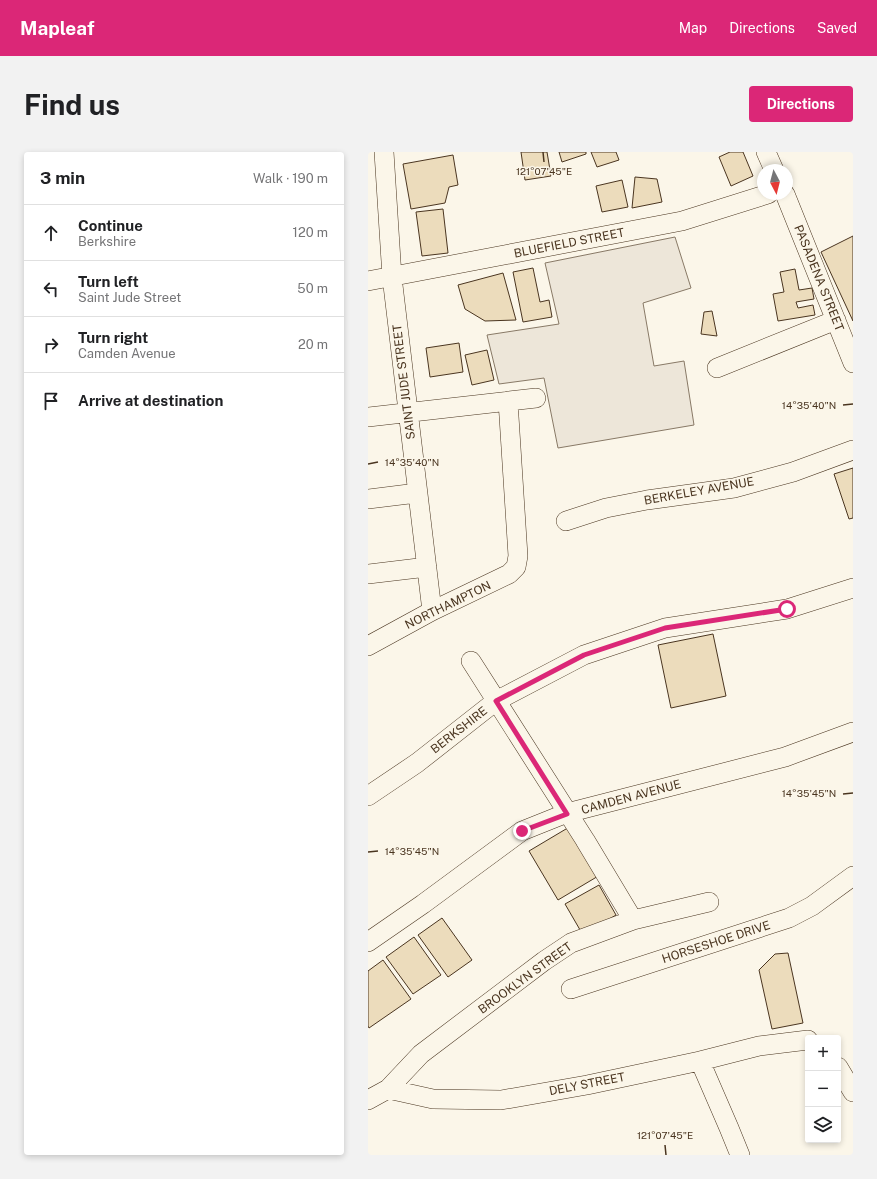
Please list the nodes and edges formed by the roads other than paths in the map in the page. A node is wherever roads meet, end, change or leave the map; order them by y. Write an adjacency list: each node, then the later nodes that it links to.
1 (384, 152): 6 (street, SAINT JUDE STREET)
2 (766, 152): 3 (street)
3 (771, 164)
4 (757, 197): 6 (street, BLUEFIELD STREET)
5 (787, 200): 8 (street, PASADENA STREET)
6 (392, 277): 7 (street, BLUEFIELD STREET); 13 (street, SAINT JUDE STREET)
7 (368, 281)
8 (836, 320): 9 (street, PASADENA STREET); 10 (street)
9 (853, 363)
10 (717, 368)
11 (536, 398): 12 (street)
12 (508, 401): 13 (street); 22 (street, NORTHAMPTON)
13 (408, 413): 14 (street); 16 (street, SAINT JUDE STREET)
14 (368, 417)
15 (853, 450): 18 (street, BERKELEY AVENUE)
16 (418, 493): 17 (street); 19 (street, SAINT JUDE STREET)
17 (368, 499)
18 (566, 521)
19 (426, 567): 20 (street); 22 (street, SAINT JUDE STREET)
20 (368, 574)
21 (853, 588): 25 (street, BERKSHIRE)
22 (432, 611): 23 (street, NORTHAMPTON)
23 (368, 646)
24 (471, 661): 25 (street)
25 (496, 701): 27 (street, BERKSHIRE); 28 (street)
26 (853, 732): 28 (street, CAMDEN AVENUE)
27 (368, 796)
28 (567, 814): 31 (street); 32 (street, CAMDEN AVENUE)
29 (853, 876): 33 (street, HORSESHOE DRIVE)
30 (708, 902): 31 (street, BROOKLYN STREET)
31 (633, 920): 37 (street, BROOKLYN STREET)
32 (368, 942)
33 (571, 989)
34 (805, 1040): 35 (street, DELY STREET)
35 (700, 1061): 37 (street, DELY STREET); 40 (street)
36 (840, 1071): 38 (street)
37 (388, 1089): 39 (street)
38 (853, 1092)
39 (368, 1100)
40 (740, 1155)

